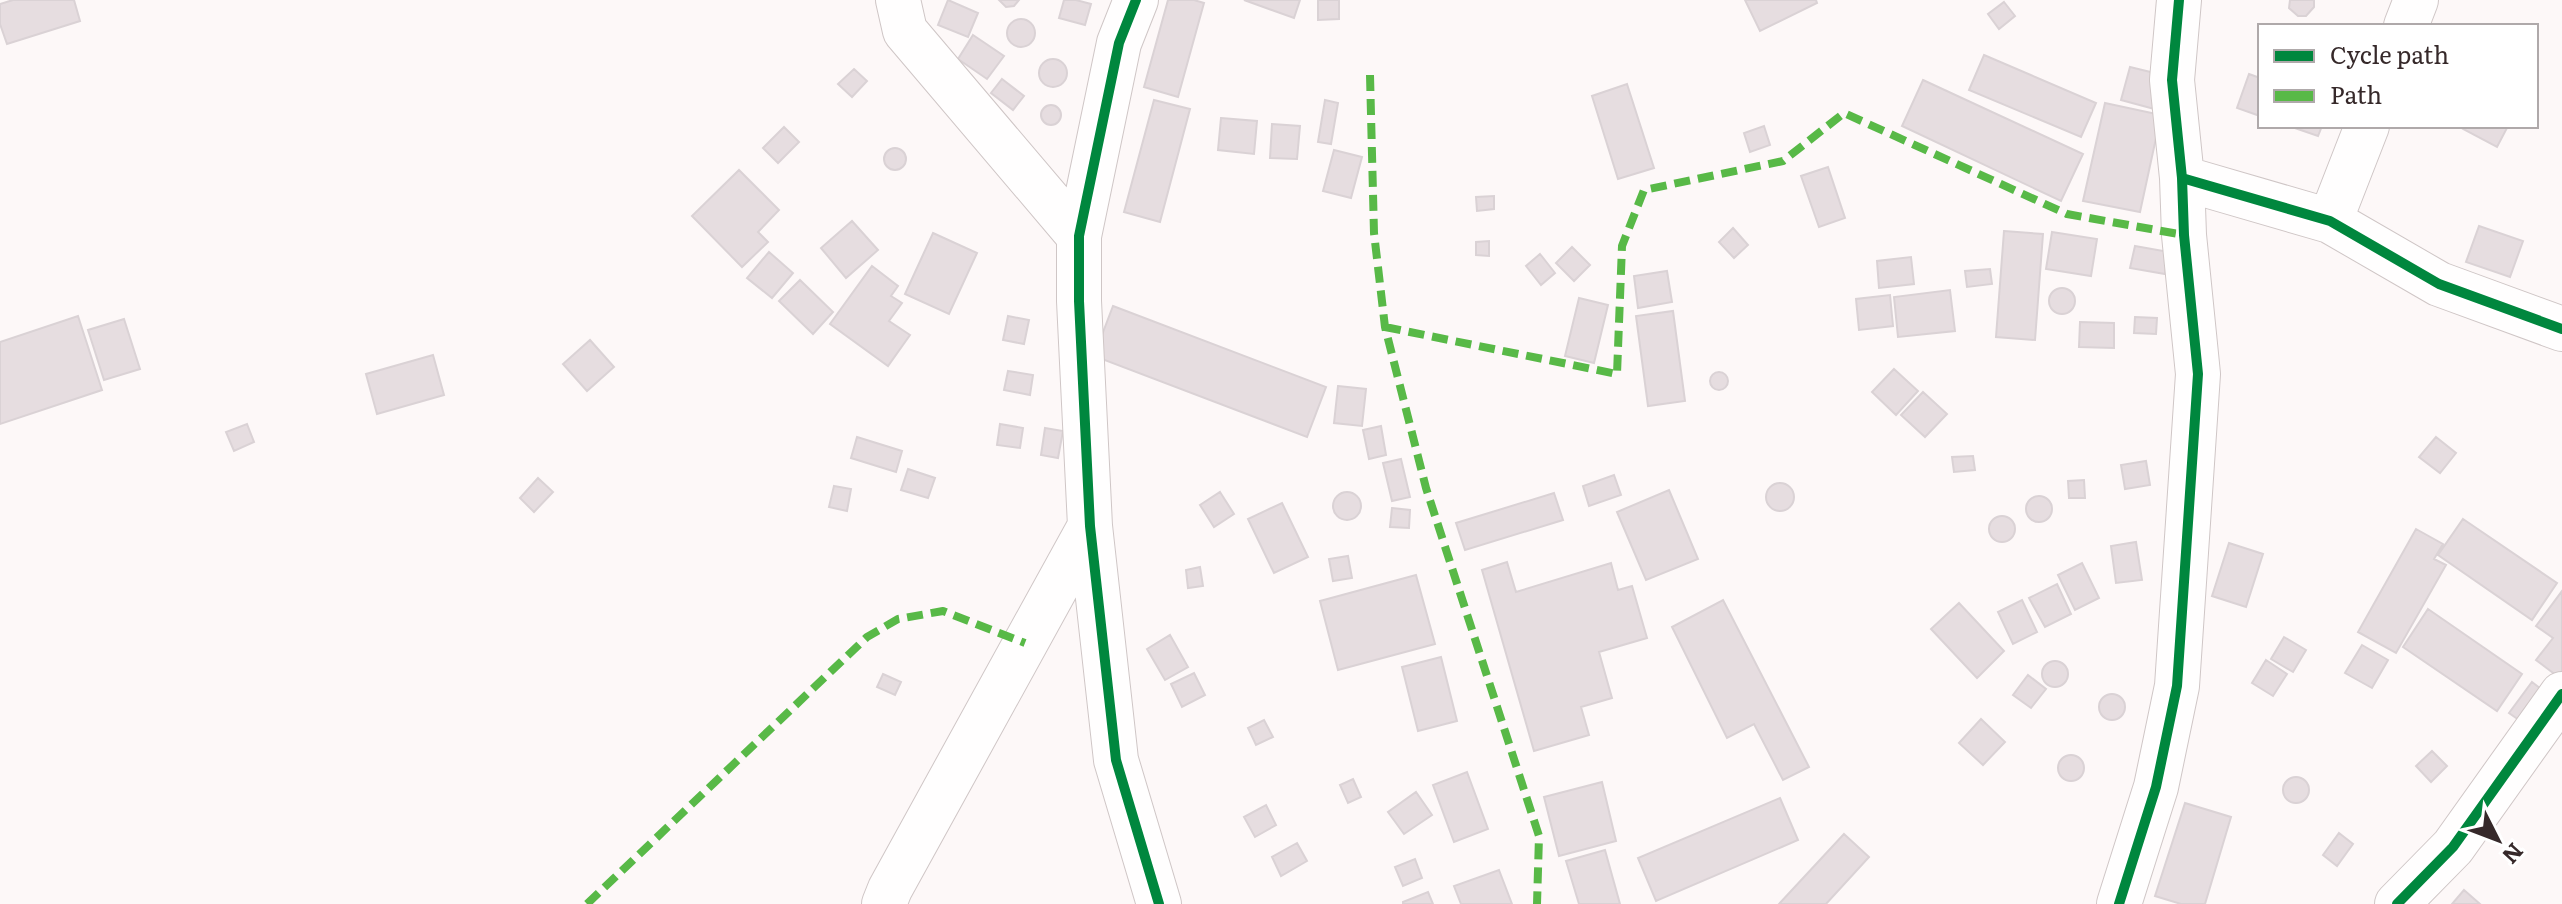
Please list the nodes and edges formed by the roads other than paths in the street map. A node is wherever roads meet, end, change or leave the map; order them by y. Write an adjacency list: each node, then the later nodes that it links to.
1 (898, 0): 9 (street)
2 (1136, 0): 9 (street)
3 (2179, 0): 7 (street)
4 (2416, 0): 5 (street)
5 (2407, 24)
6 (2366, 128): 8 (street)
7 (2182, 178): 8 (street); 15 (street)
8 (2330, 221): 10 (street)
9 (1079, 236): 11 (street)
10 (2562, 329)
11 (1090, 526): 13 (street); 14 (street)
12 (2562, 694): 16 (street)
13 (884, 904)
14 (1159, 904)
15 (2119, 904)
16 (2397, 904)

